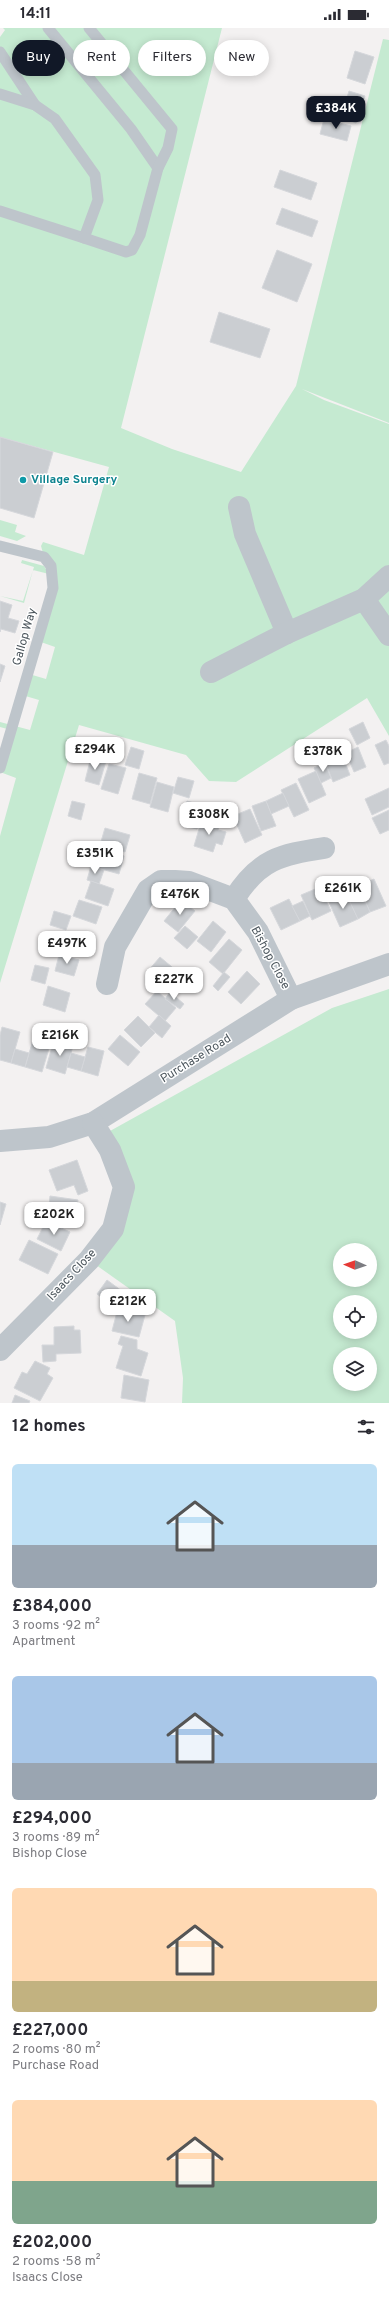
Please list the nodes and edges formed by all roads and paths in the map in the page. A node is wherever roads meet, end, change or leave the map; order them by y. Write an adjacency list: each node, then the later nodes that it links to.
1 (48, 28): 6 (lane)
2 (89, 28): 6 (lane)
3 (0, 52): 5 (lane)
4 (0, 94): 5 (lane)
5 (35, 105): 8 (lane)
6 (158, 168): 8 (lane)
7 (0, 211): 8 (lane)
8 (84, 238)
9 (239, 507): 13 (street)
10 (0, 546): 16 (lane, Gallop Way)
11 (389, 576): 12 (street)
12 (364, 599): 13 (street); 14 (street)
13 (287, 633): 15 (street)
14 (389, 635)
15 (212, 672)
16 (0, 768)
17 (324, 848): 18 (street)
18 (234, 899): 20 (street); 21 (street, Bishop Close)
19 (389, 964): 21 (street, Purchase Road)
20 (107, 984)
21 (291, 999): 22 (street, Purchase Road)
22 (93, 1123): 23 (street, Purchase Road); 24 (street, Isaacs Close)
23 (0, 1141)
24 (0, 1350)

